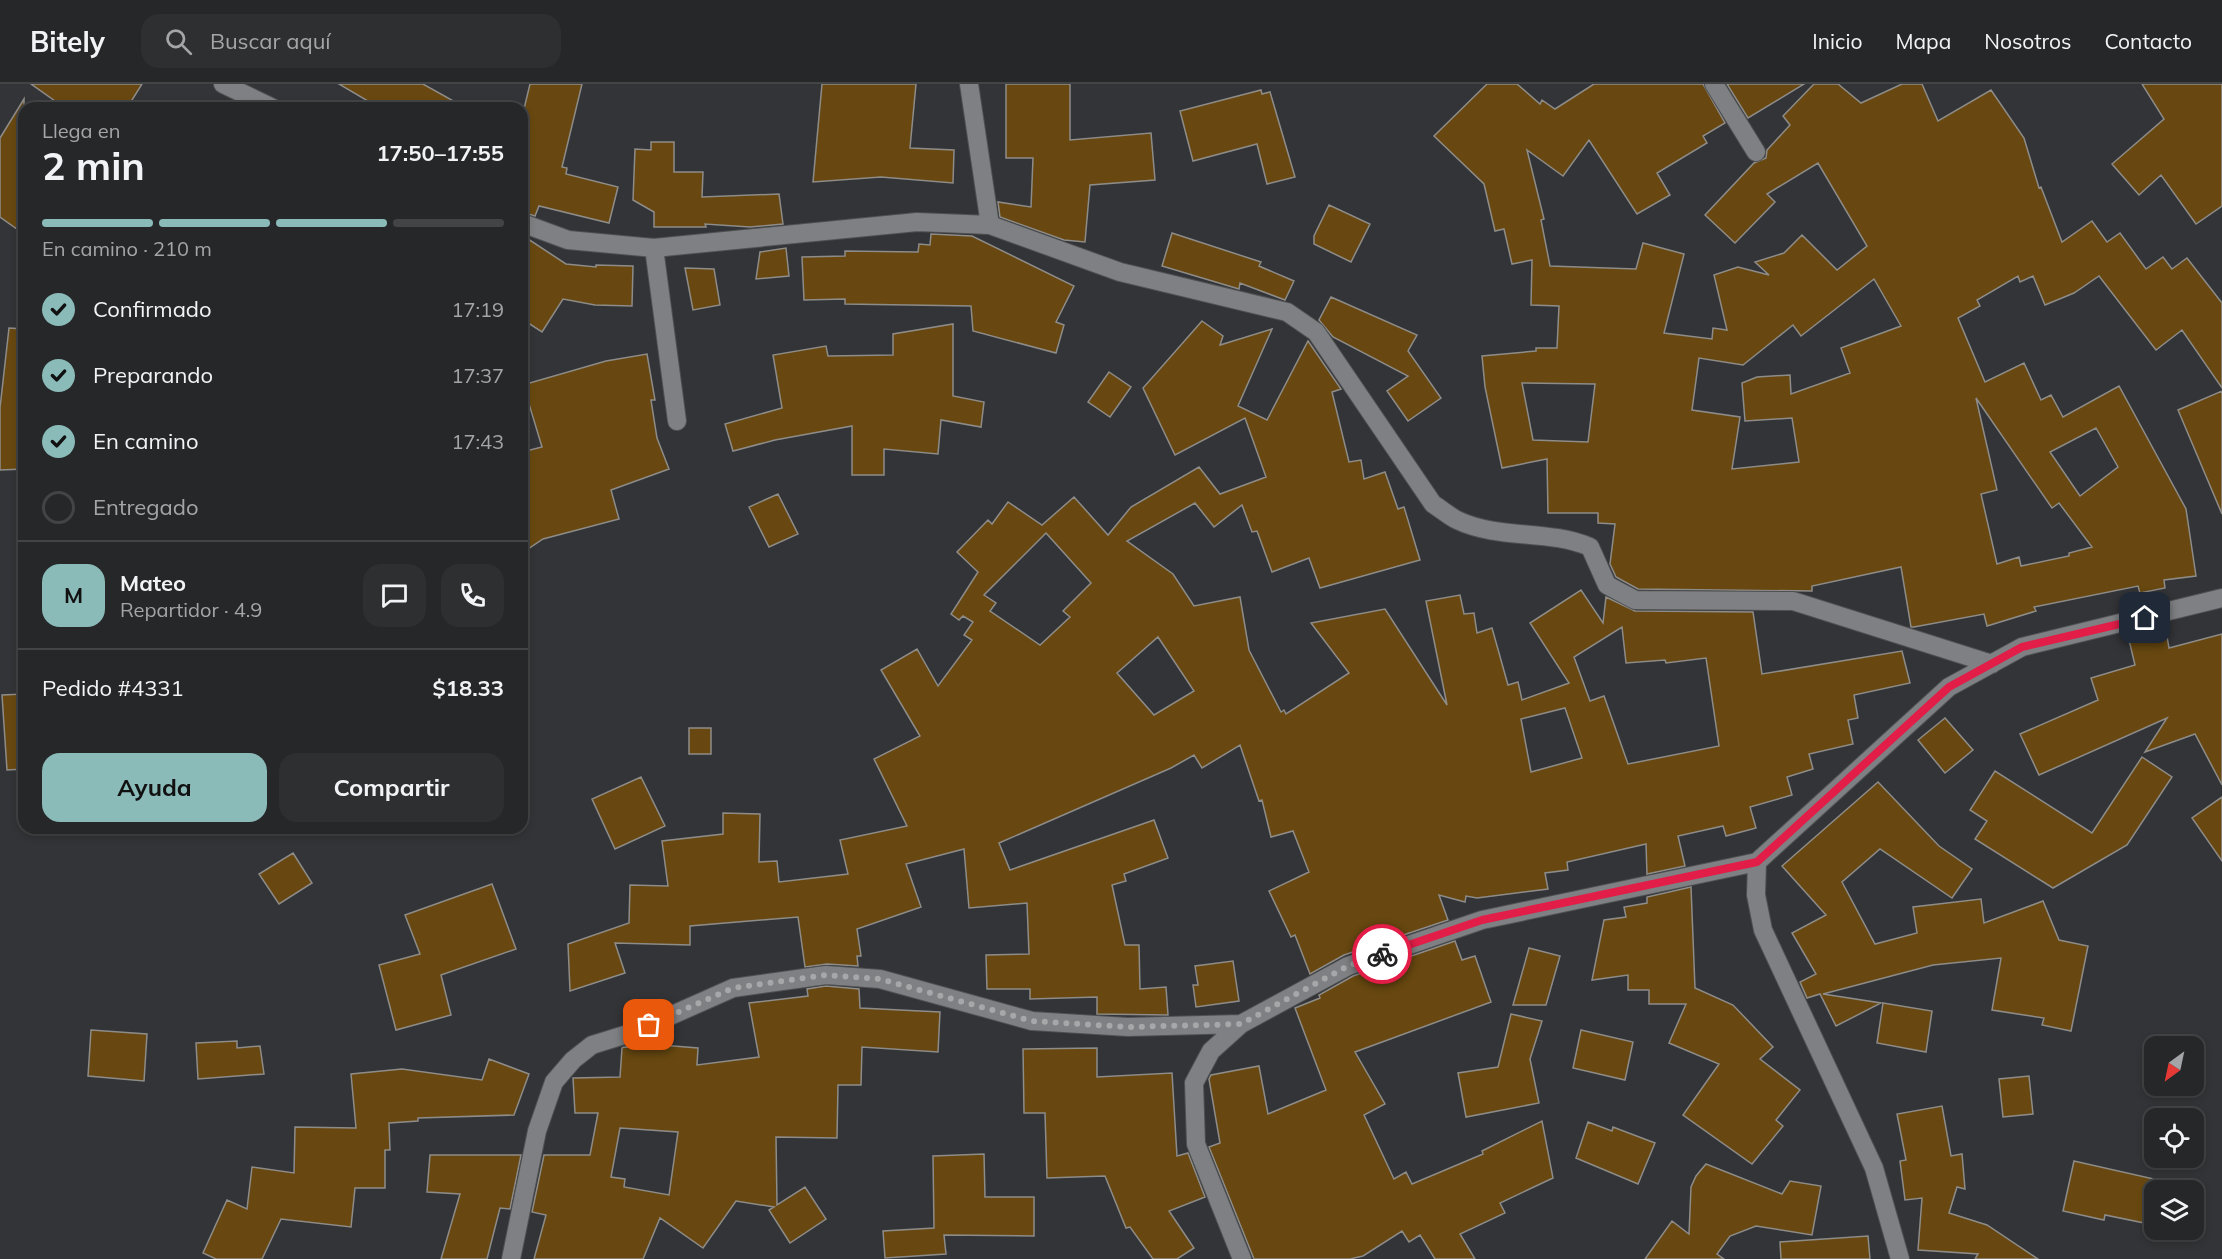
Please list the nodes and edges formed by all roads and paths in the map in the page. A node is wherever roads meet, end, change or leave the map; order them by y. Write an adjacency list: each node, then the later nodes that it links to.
1 (223, 84): 4 (street)
2 (969, 84): 7 (street)
3 (1714, 84): 5 (street)
4 (260, 102)
5 (1756, 152)
6 (528, 225): 8 (street)
7 (990, 225): 8 (street); 11 (street)
8 (654, 248): 9 (street)
9 (677, 421)
10 (2222, 598): 11 (street)
11 (1992, 663): 12 (street)
12 (1757, 862): 13 (street); 16 (street)
13 (1241, 1024): 14 (street); 15 (street)
14 (511, 1259)
15 (1242, 1259)
16 (1900, 1259)

